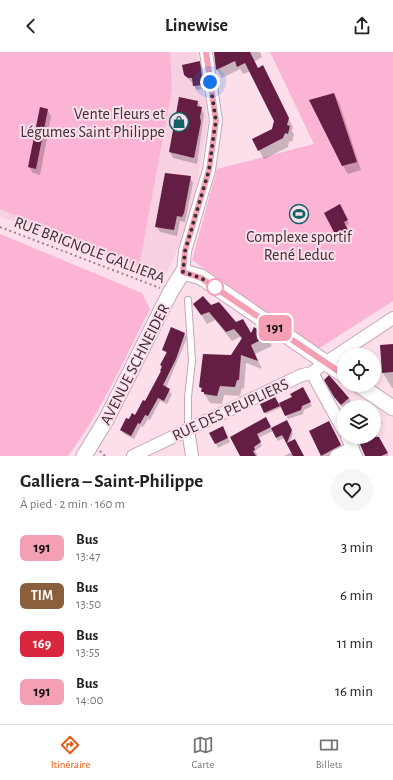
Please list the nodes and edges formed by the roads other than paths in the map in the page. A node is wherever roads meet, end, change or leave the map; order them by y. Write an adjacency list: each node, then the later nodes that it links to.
1 (206, 52): 2 (street)
2 (183, 272): 5 (street); 13 (street, AVENUE SCHNEIDER)
3 (188, 300): 11 (lane)
4 (393, 318): 5 (street, RUE DES PEUPLIERS)
5 (327, 363): 6 (street); 7 (street, RUE DES PEUPLIERS)
6 (337, 370)
7 (312, 373): 10 (street); 11 (street, RUE DES PEUPLIERS)
8 (369, 392): 9 (street)
9 (393, 408)
10 (337, 418)
11 (188, 429): 14 (street, RUE DES PEUPLIERS); 15 (street)
12 (352, 447): 16 (street)
13 (84, 456)
14 (133, 456)
15 (192, 456)
16 (336, 456)

